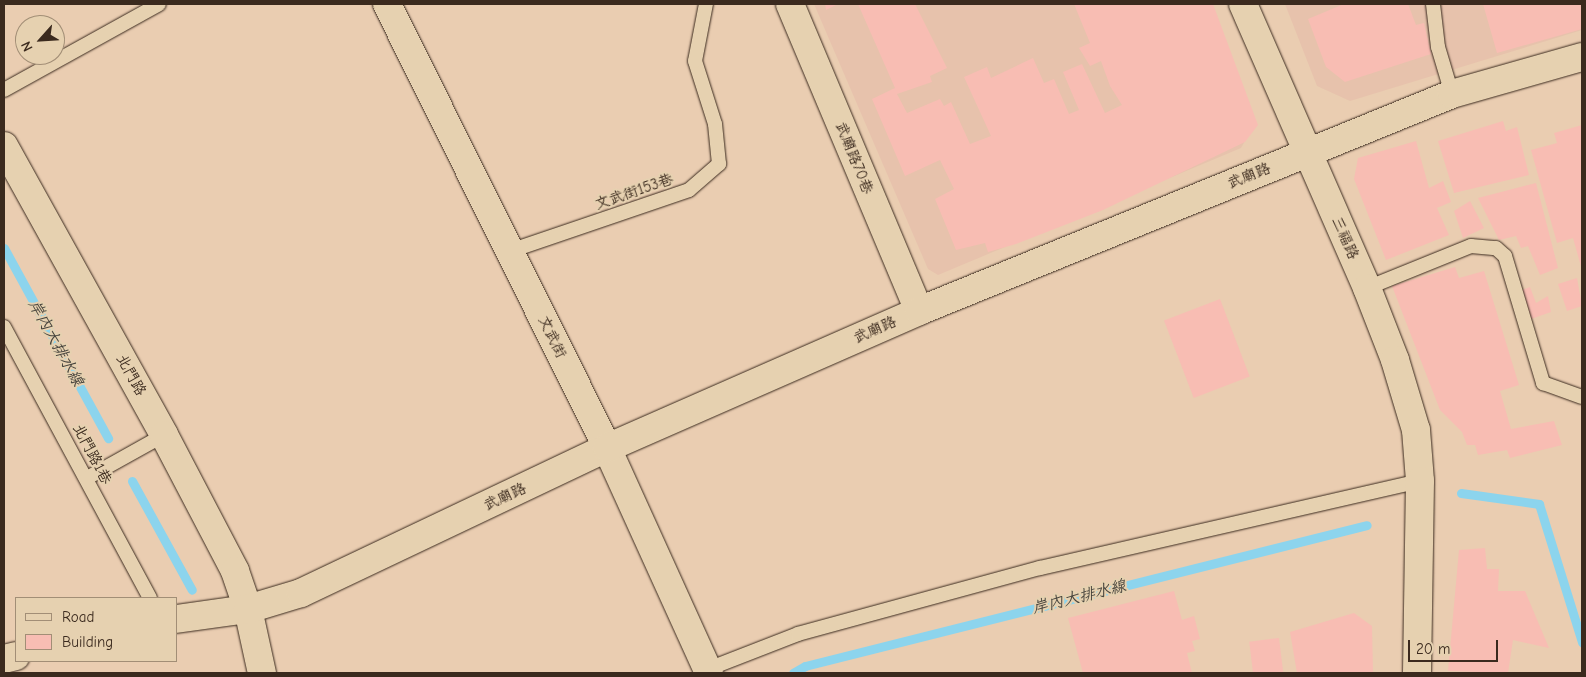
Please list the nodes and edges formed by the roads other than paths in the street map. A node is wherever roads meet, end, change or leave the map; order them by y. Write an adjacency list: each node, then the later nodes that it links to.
1 (159, 4): 8 (lane)
2 (706, 4): 12 (lane, 文武街153巷)
3 (790, 4): 14 (street, 武廟路70巷)
4 (1243, 4): 11 (street, 三福路)
5 (1432, 4): 9 (lane)
6 (395, 11): 12 (street, 文武街)
7 (1582, 57): 9 (street, 武廟路)
8 (4, 90)
9 (1452, 94): 11 (street, 武廟路)
10 (4, 146): 17 (street, 北門路)
11 (1307, 152): 13 (street, 三福路); 14 (street, 武廟路)
12 (510, 251): 18 (street, 文武街)
13 (1366, 288): 16 (lane); 20 (street, 三福路)
14 (918, 311): 18 (street, 武廟路)
15 (4, 327): 19 (lane, 北門路1巷)
16 (1582, 397)
17 (164, 434): 19 (lane); 22 (street, 北門路)
18 (607, 448): 22 (street, 武廟路); 24 (street, 文武街)
19 (87, 478): 21 (lane, 北門路1巷)
20 (1420, 481): 24 (lane); 26 (street, 三福路)
21 (149, 597)
22 (248, 609): 23 (street, 武廟路); 25 (street, 北門路)
23 (178, 619)
24 (706, 672)
25 (262, 673)
26 (1417, 673)

